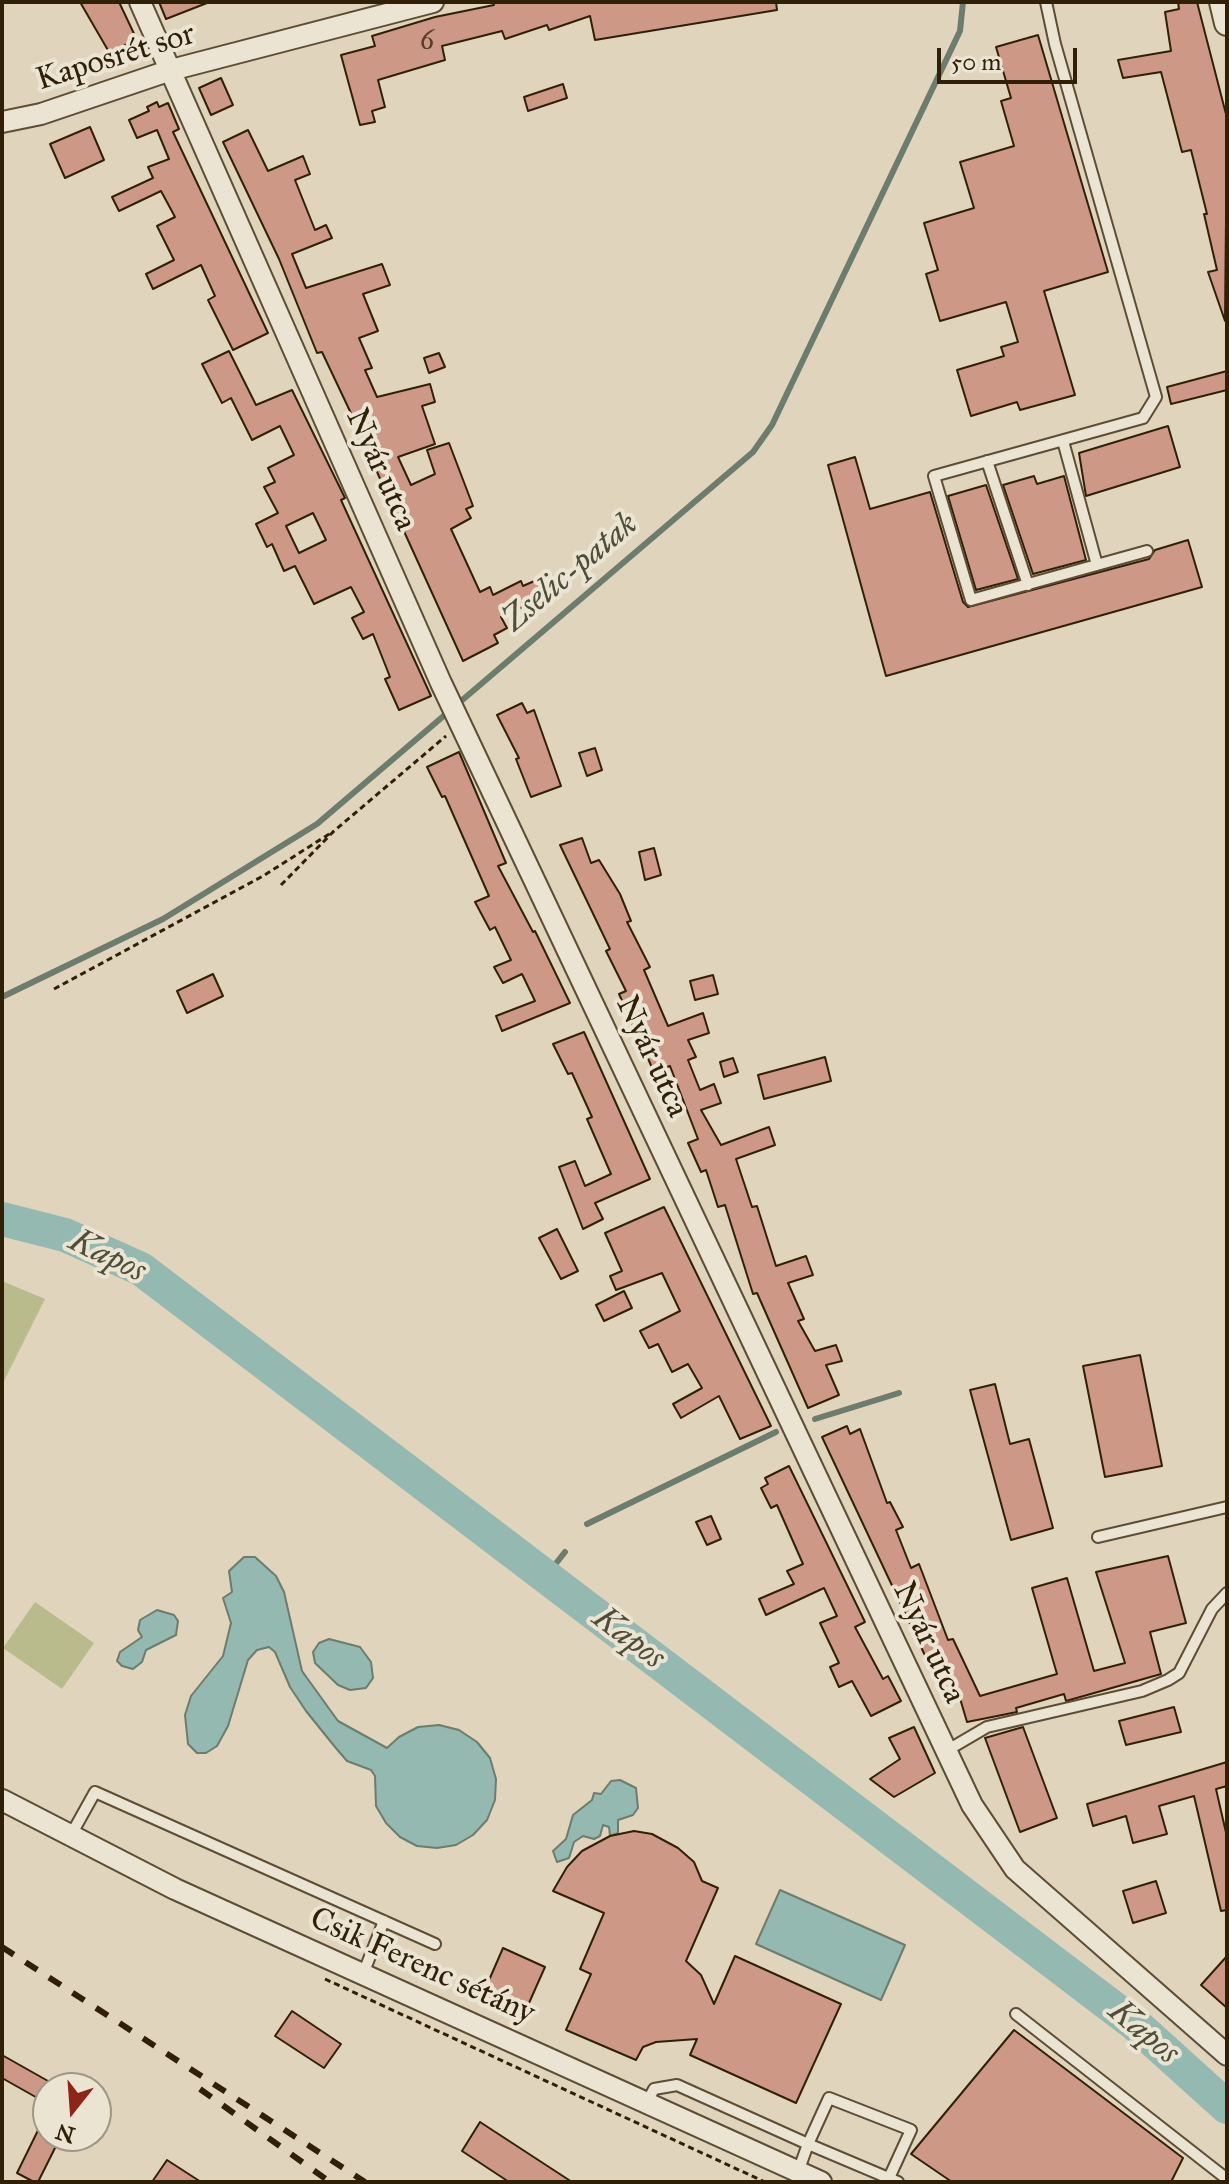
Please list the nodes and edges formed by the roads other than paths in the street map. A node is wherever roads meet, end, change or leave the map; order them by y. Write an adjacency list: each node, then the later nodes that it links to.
1 (140, 2): 6 (street, Nyár utca)
2 (433, 2): 6 (street, Kaposrét sor)
3 (1046, 2): 8 (lane)
4 (1222, 2): 5 (street)
5 (1227, 23)
6 (171, 70): 7 (street, Kaposrét sor); 16 (street, Nyár utca)
7 (2, 122)
8 (1063, 441): 9 (lane); 11 (lane)
9 (987, 461): 12 (lane); 12 (lane)
10 (1147, 551): 11 (lane)
11 (1097, 565): 12 (lane)
12 (1028, 585)
13 (1227, 1507): 14 (lane)
14 (1098, 1537)
15 (1227, 1593): 16 (lane)
16 (946, 1751): 23 (street, Nyár utca)
17 (2, 1800): 18 (street, Csik Ferenc sétány)
18 (71, 1835): 19 (lane); 21 (street, Csik Ferenc sétány)
19 (384, 1921): 20 (lane); 21 (lane)
20 (435, 1944)
21 (363, 1974): 24 (street, Csik Ferenc sétány)
22 (1016, 2014): 27 (lane)
23 (1227, 2055)
24 (647, 2102): 25 (lane); 26 (street, Csik Ferenc sétány)
25 (808, 2144): 26 (lane); 28 (lane); 28 (lane)
26 (798, 2172): 29 (street, Csik Ferenc sétány)
27 (1227, 2179)
28 (893, 2180)
29 (821, 2182)

